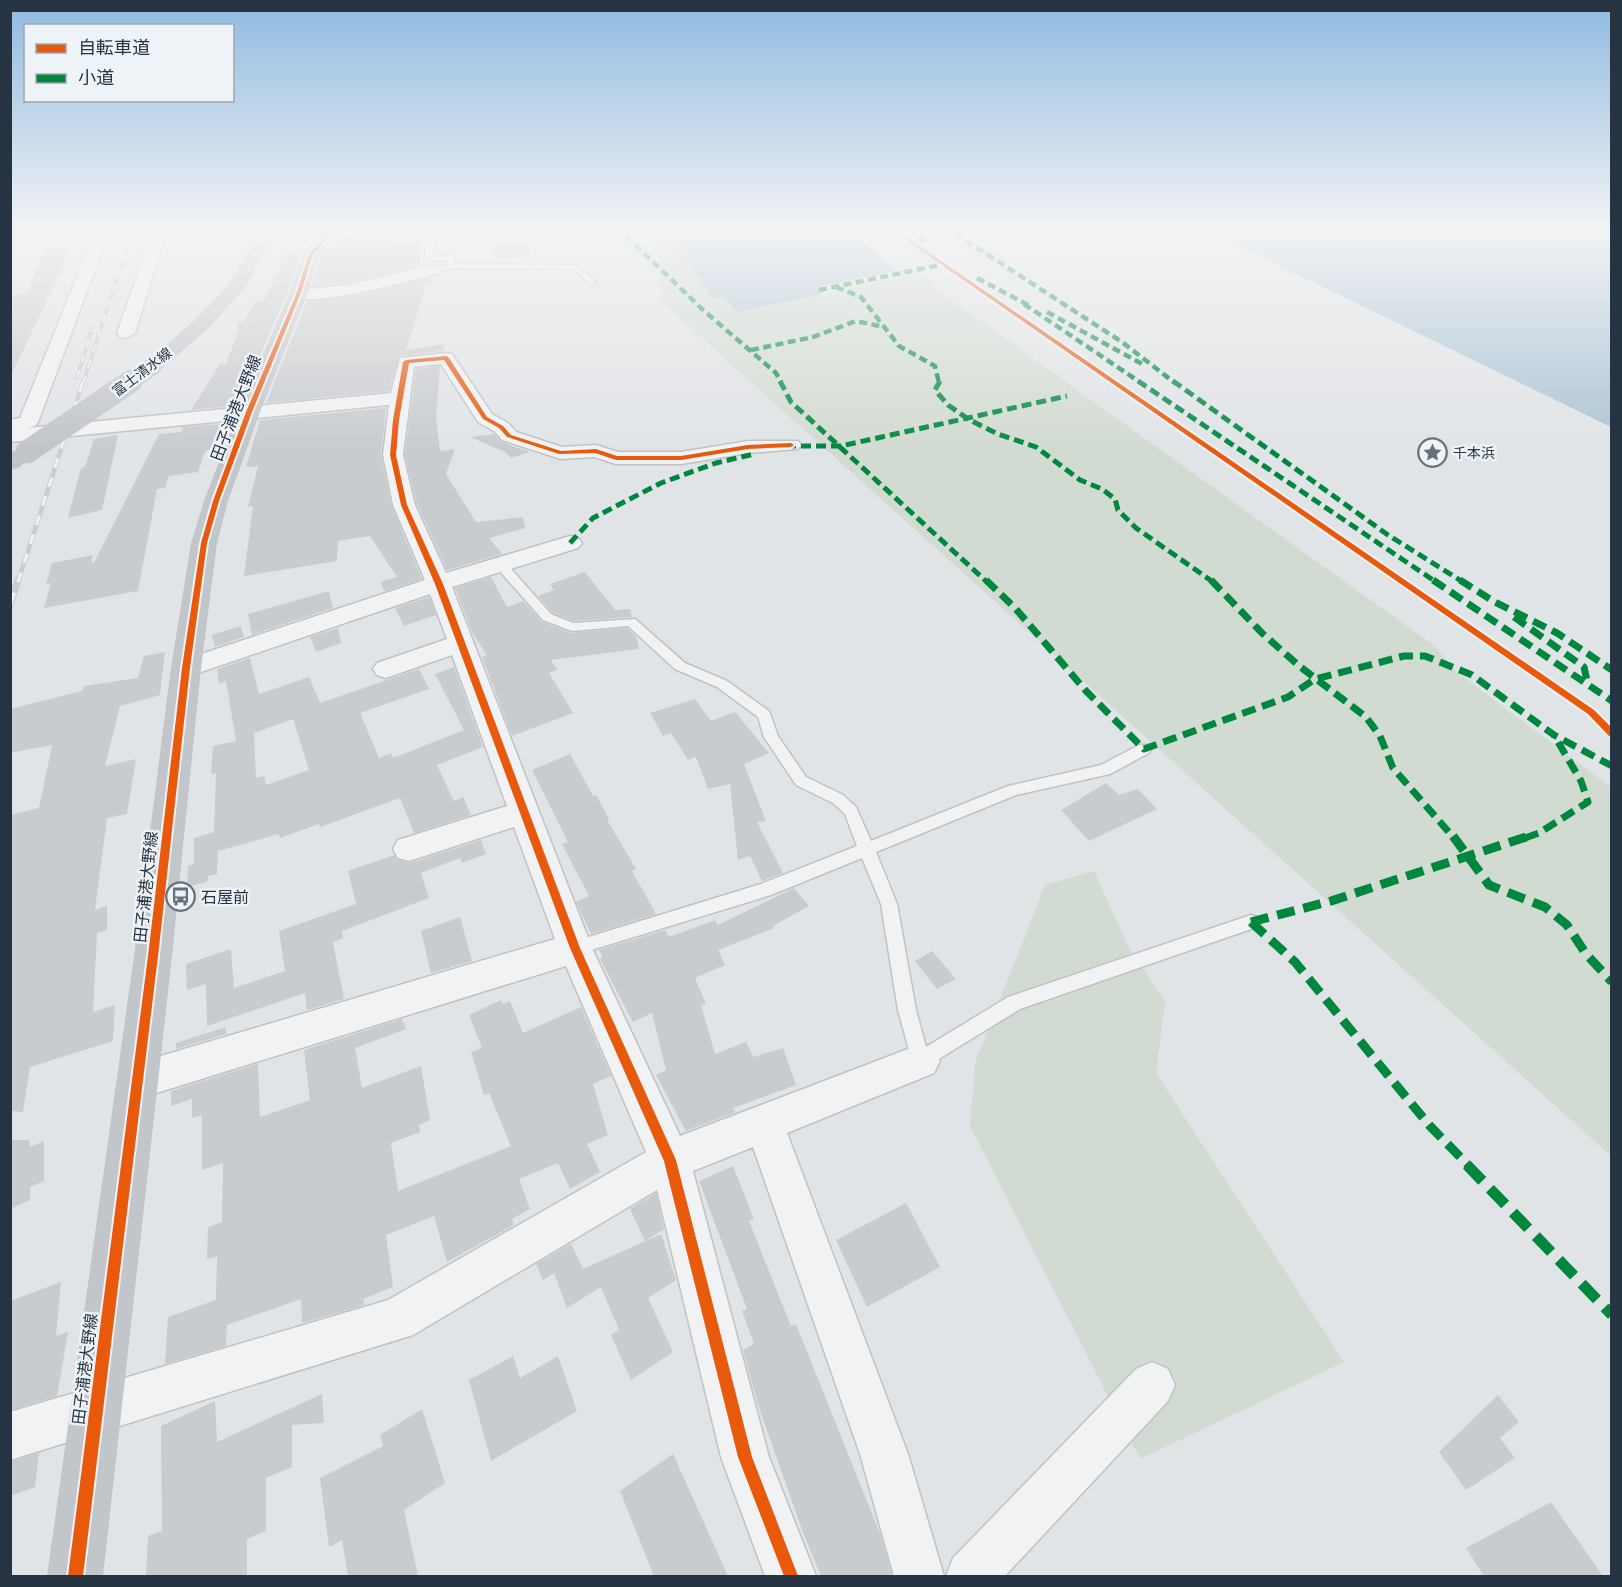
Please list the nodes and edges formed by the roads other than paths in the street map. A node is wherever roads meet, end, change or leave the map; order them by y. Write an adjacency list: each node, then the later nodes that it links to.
1 (75, 301): 8 (street)
2 (137, 301): 5 (street)
3 (223, 301): 11 (main road, 富士清水線, bridge)
4 (295, 301): 7 (main road, 田子浦港大野線)
5 (126, 333)
6 (400, 398): 7 (street); 10 (street); 14 (street)
7 (249, 412): 9 (street); 16 (main road, 田子浦港大野線)
8 (10, 426)
9 (10, 436)
10 (791, 445)
11 (19, 458)
12 (570, 543): 13 (street)
13 (500, 564): 14 (street); 20 (lane)
14 (439, 584): 15 (street); 16 (street)
15 (461, 643): 17 (street); 19 (street)
16 (186, 668): 25 (main road, 田子浦港大野線)
17 (386, 669)
18 (1144, 749): 20 (lane)
19 (525, 812): 21 (street); 23 (street)
20 (869, 848): 23 (lane); 24 (lane)
21 (409, 849)
22 (1251, 922): 24 (lane)
23 (575, 948): 25 (street); 27 (street)
24 (921, 1061): 26 (street)
25 (137, 1082): 29 (main road, 田子浦港大野線)
26 (764, 1124): 27 (street); 33 (street)
27 (670, 1160): 29 (street); 32 (street)
28 (1152, 1385): 34 (street)
29 (94, 1410): 30 (street); 31 (main road, 田子浦港大野線)
30 (10, 1437)
31 (75, 1576)
32 (791, 1576)
33 (919, 1576)
34 (971, 1576)

